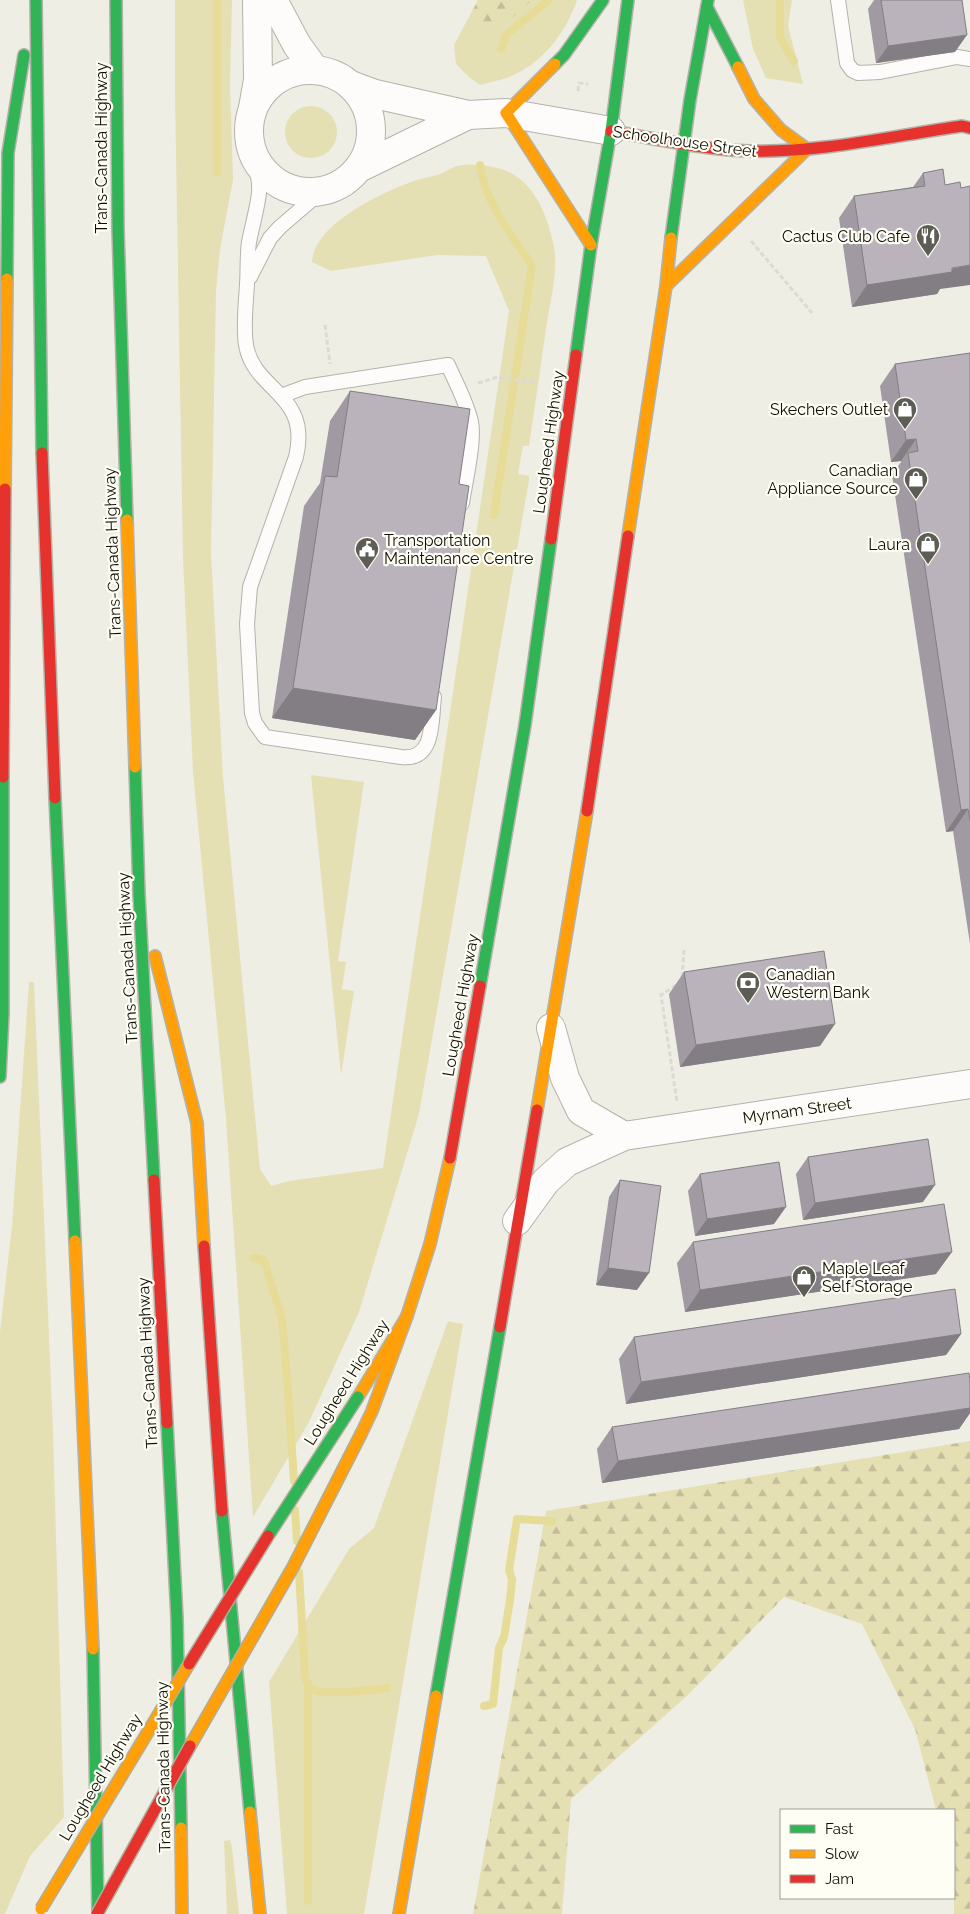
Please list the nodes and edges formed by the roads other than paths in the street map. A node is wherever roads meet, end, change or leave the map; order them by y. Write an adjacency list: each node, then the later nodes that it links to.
1 (34, 0): 30 (main road); 36 (main road)
2 (116, 0): 28 (main road, Trans-Canada Highway)
3 (257, 0): 12 (street)
4 (273, 0): 10 (street)
5 (603, 0): 13 (main road)
6 (628, 0): 16 (main road, Lougheed Highway)
7 (838, 0): 9 (lane)
8 (707, 4): 17 (main road); 18 (main road)
9 (970, 59)
10 (315, 70): 11 (street); 12 (street)
11 (351, 85): 14 (street, Schoolhouse Street); 20 (street)
12 (252, 112): 19 (street)
13 (506, 113): 14 (street, Schoolhouse Street); 16 (street, Schoolhouse Street); 22 (main road)
14 (468, 115): 20 (street, Schoolhouse Street)
15 (967, 125): 18 (main road, Schoolhouse Street)
16 (611, 131): 17 (main road, Schoolhouse Street); 22 (main road, Lougheed Highway)
17 (684, 142): 18 (main road, Schoolhouse Street); 24 (main road)
18 (806, 149): 24 (main road)
19 (254, 156): 21 (street); 23 (lane)
20 (359, 168): 21 (street)
21 (322, 191): 23 (lane)
22 (591, 245): 34 (main road, Lougheed Highway)
23 (247, 282): 25 (lane)
24 (666, 286): 29 (main road)
25 (281, 396): 26 (lane); 27 (lane)
26 (461, 512)
27 (436, 685)
28 (139, 894): 37 (main road, Trans-Canada Highway); 38 (main road)
29 (551, 1028): 32 (street); 33 (main road)
30 (0, 1078)
31 (970, 1084): 32 (street, Myrnam Street)
32 (624, 1136): 33 (street, Myrnam Street)
33 (517, 1221): 39 (main road)
34 (407, 1316): 35 (main road, Lougheed Highway, bridge); 36 (main road, bridge)
35 (40, 1912)
36 (98, 1914)
37 (182, 1914)
38 (260, 1914)
39 (399, 1914)

